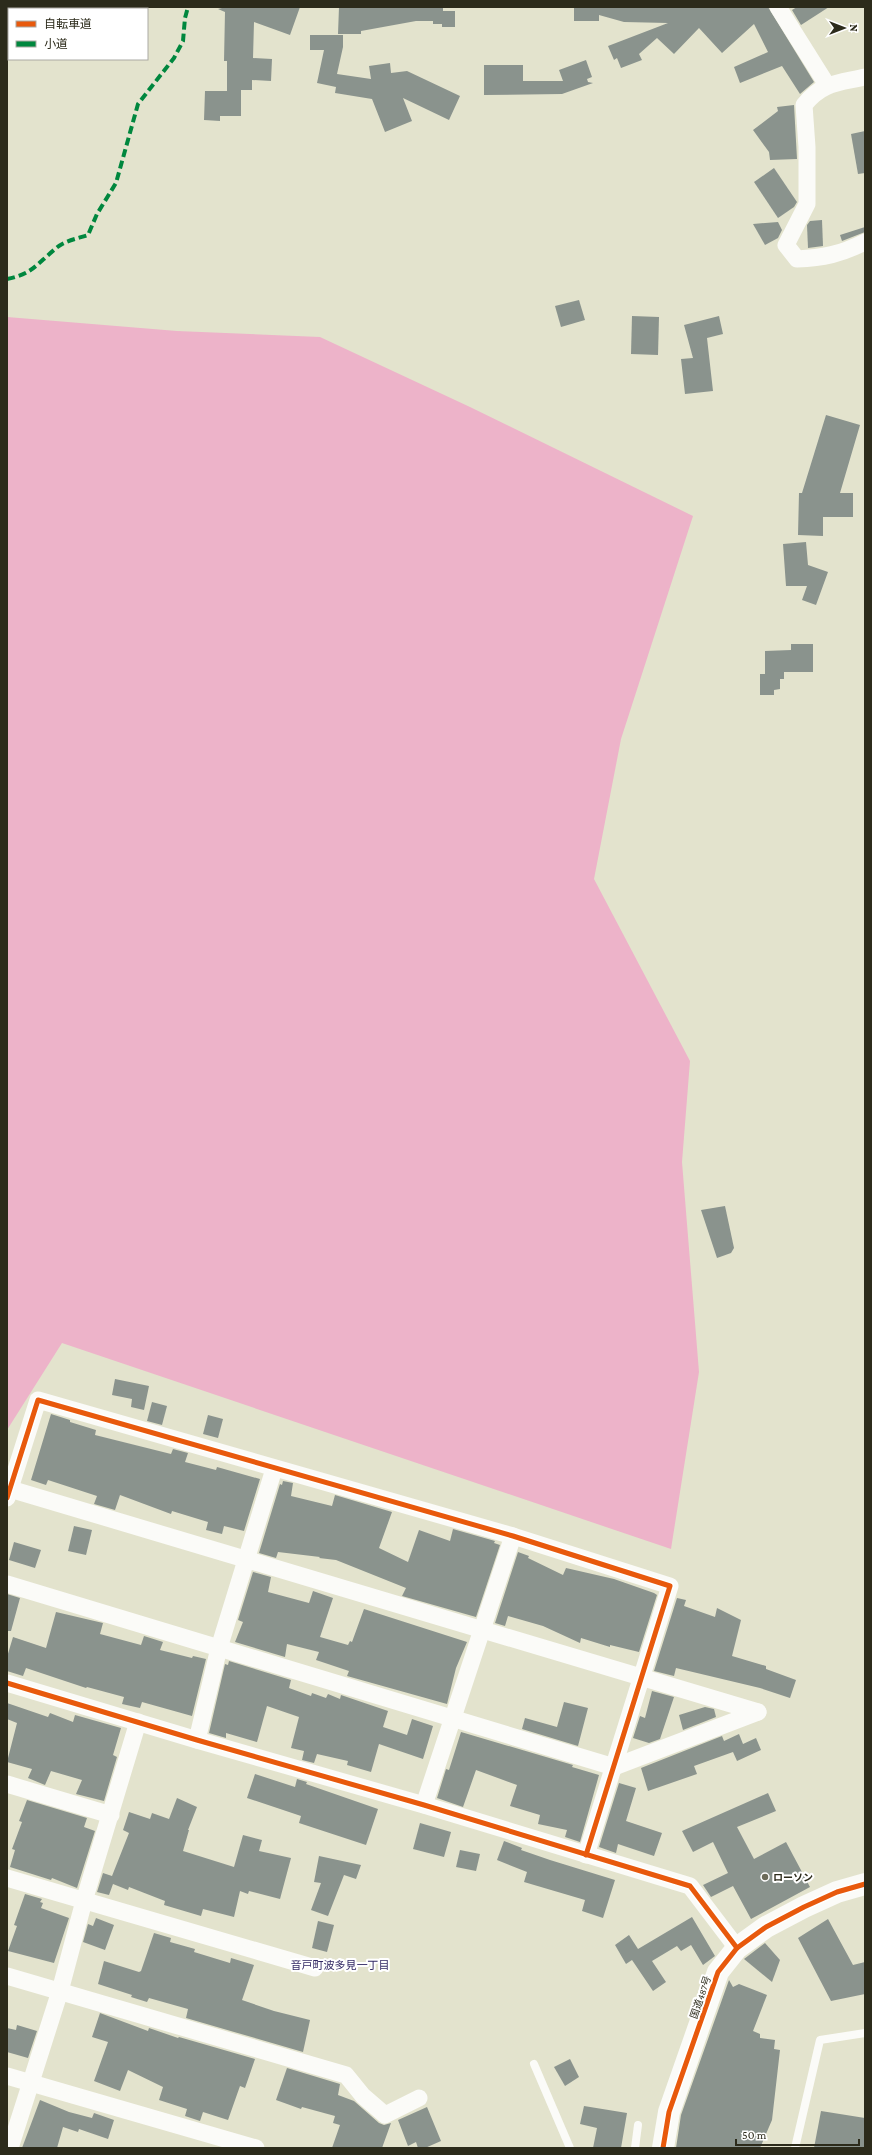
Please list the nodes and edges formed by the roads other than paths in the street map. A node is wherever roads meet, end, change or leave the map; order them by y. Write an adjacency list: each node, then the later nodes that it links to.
1 (778, 7): 3 (street)
2 (865, 77): 3 (street)
3 (827, 85): 4 (street)
4 (865, 242)
5 (274, 1469): 6 (street); 7 (street); 8 (street)
6 (8, 1493): 8 (street)
7 (513, 1536): 10 (street); 12 (street)
8 (246, 1561): 10 (street); 11 (street)
9 (7, 1584): 11 (street)
10 (481, 1630): 12 (street); 14 (street)
11 (219, 1648): 14 (street); 16 (street)
12 (642, 1678): 17 (street); 17 (street)
13 (7, 1683): 15 (street)
14 (454, 1717): 17 (street); 19 (street)
15 (138, 1722): 16 (street); 20 (street)
16 (196, 1740): 19 (street)
17 (614, 1767): 21 (street)
18 (7, 1784): 20 (street)
19 (424, 1805): 21 (street)
20 (111, 1815): 24 (street)
21 (586, 1855): 25 (street)
22 (7, 1878): 24 (street)
23 (865, 1884): 25 (highway, 国道487号)
24 (84, 1901): 26 (street); 28 (street)
25 (737, 1948): 39 (highway, 国道487号)
26 (315, 1968)
27 (7, 1976): 28 (street)
28 (60, 1991): 32 (street); 33 (street)
29 (865, 2033): 40 (lane)
30 (534, 2064): 37 (lane)
31 (7, 2076): 32 (street)
32 (30, 2083): 35 (street); 36 (street)
33 (420, 2098)
34 (638, 2125): 38 (lane)
35 (10, 2148)
36 (256, 2148)
37 (570, 2148)
38 (635, 2148)
39 (663, 2148)
40 (795, 2148)

